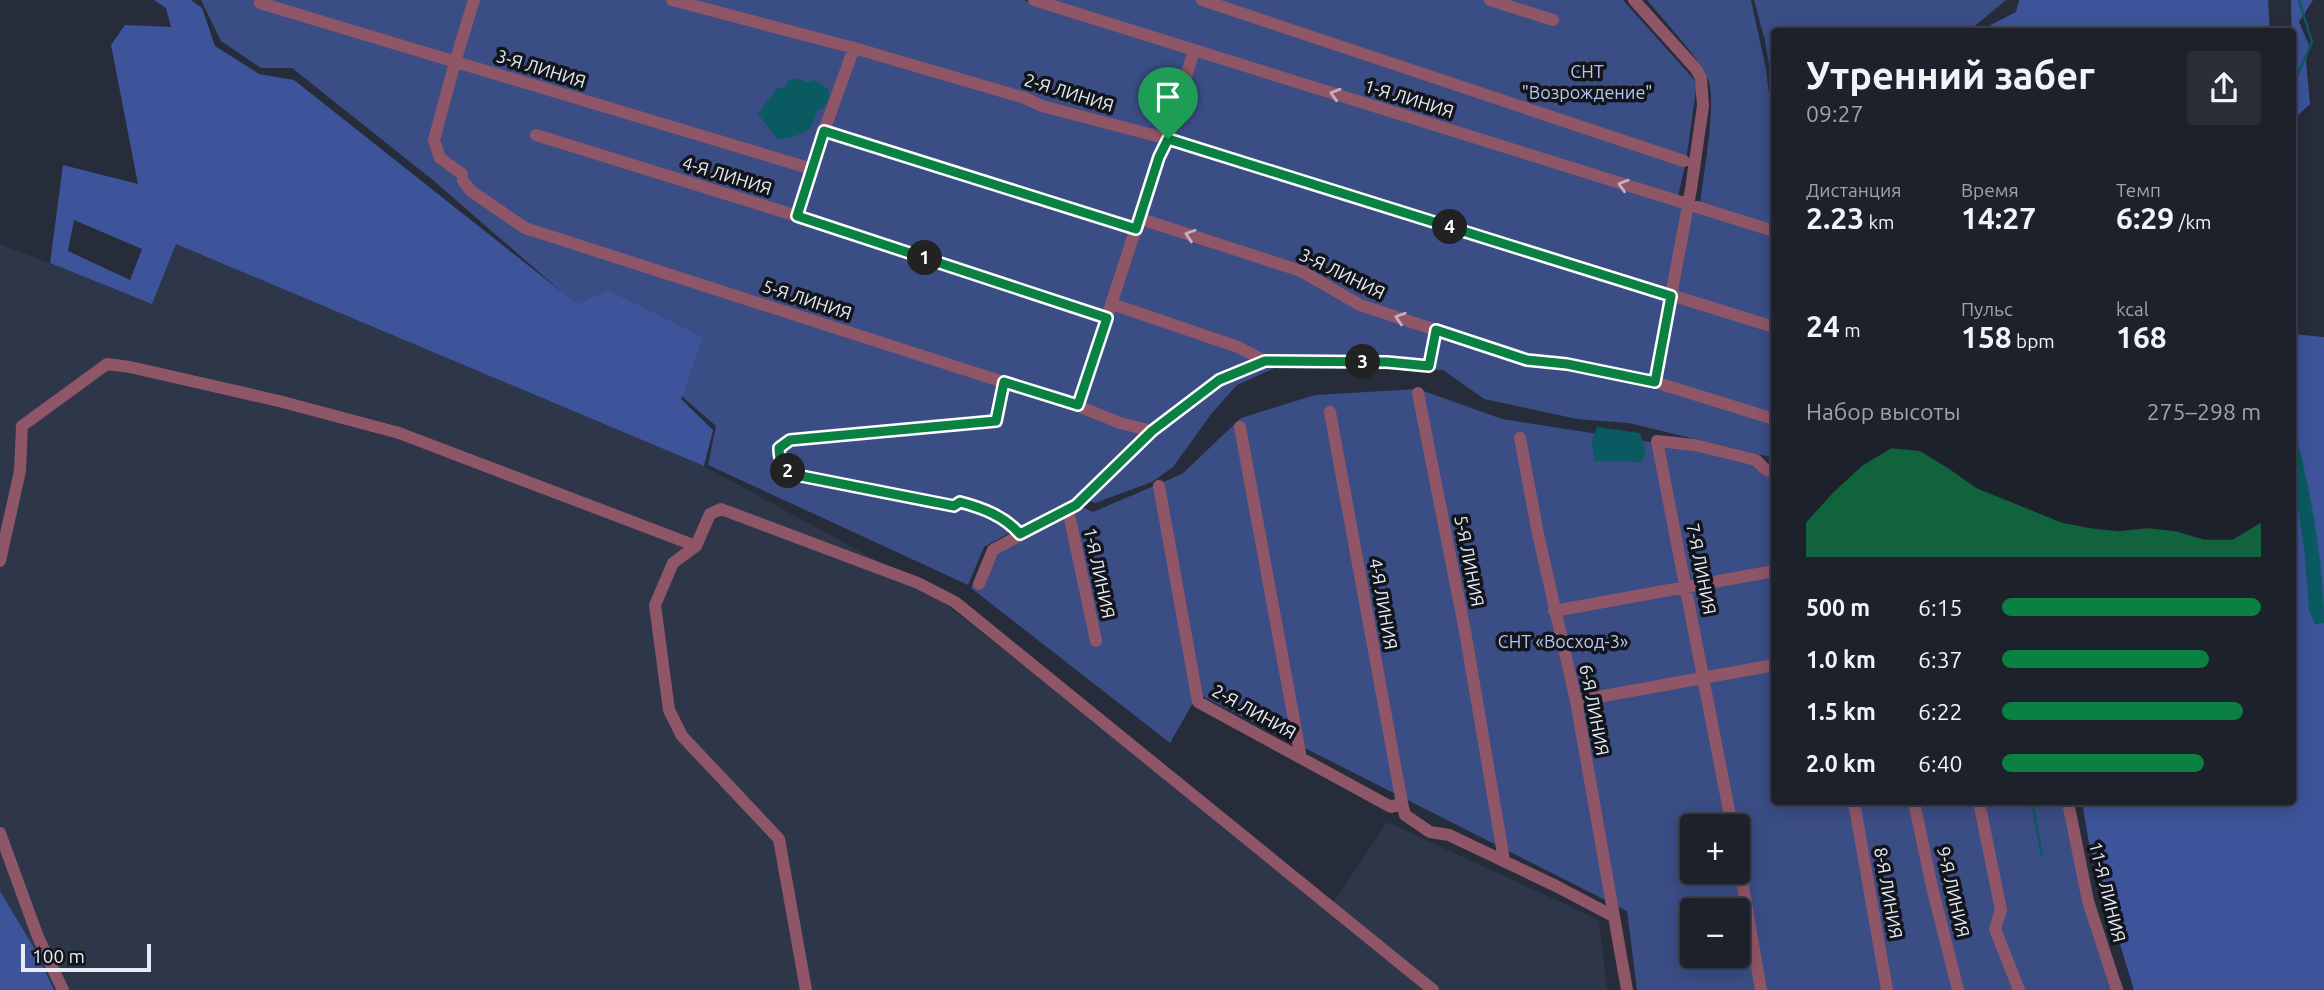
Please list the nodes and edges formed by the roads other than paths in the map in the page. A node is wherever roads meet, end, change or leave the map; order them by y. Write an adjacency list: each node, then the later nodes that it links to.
1 (474, 0): 12 (street, 5-Я ЛИНИЯ)
2 (672, 0): 10 (street, 2-Я ЛИНИЯ)
3 (1034, 0): 11 (street, 1-Я ЛИНИЯ)
4 (1202, 0): 8 (street)
5 (1490, 0): 9 (street)
6 (1634, 0): 18 (street)
7 (260, 3): 12 (street, 3-Я ЛИНИЯ)
8 (1239, 6): 16 (street)
9 (1553, 20)
10 (855, 48): 13 (street); 15 (street, 2-Я ЛИНИЯ)
11 (1194, 50): 15 (street); 18 (street, 1-Я ЛИНИЯ, one-way to 11)
12 (455, 62): 17 (street, 3-Я ЛИНИЯ); 28 (street, 5-Я ЛИНИЯ)
13 (824, 131): 17 (street); 20 (street, 3-Я ЛИНИЯ)
14 (536, 135): 19 (street, 4-Я ЛИНИЯ)
15 (1168, 139): 20 (street); 22 (street, 2-Я ЛИНИЯ)
16 (1684, 161)
17 (812, 169): 19 (street)
18 (1688, 205): 21 (street, 1-Я ЛИНИЯ); 22 (street)
19 (797, 216): 24 (street, 4-Я ЛИНИЯ)
20 (1137, 224): 23 (street); 26 (street, 3-Я ЛИНИЯ, one-way to 20)
21 (1771, 230)
22 (1671, 296): 25 (street, 2-Я ЛИНИЯ); 29 (street)
23 (1112, 304): 24 (street); 27 (street)
24 (1107, 318): 31 (street)
25 (1771, 326)
26 (1436, 330): 27 (street); 29 (street, 3-Я ЛИНИЯ)
27 (1265, 361): 35 (street)
28 (1004, 382): 31 (street, 5-Я ЛИНИЯ); 40 (street)
29 (1655, 382): 33 (street, 3-Я ЛИНИЯ)
30 (1418, 393): 59 (street, 5-Я ЛИНИЯ)
31 (1078, 405): 35 (street, 5-Я ЛИНИЯ)
32 (1331, 412): 52 (street, 4-Я ЛИНИЯ)
33 (1771, 418)
34 (1240, 428): 51 (street)
35 (1152, 431): 39 (street)
36 (1520, 438): 46 (street, 6-Я ЛИНИЯ)
37 (1771, 472): 45 (street, 7-Я ЛИНИЯ)
38 (1159, 486): 51 (street, 2-Я ЛИНИЯ)
39 (1072, 507): 40 (street, 1-Я ЛИНИЯ); 47 (street, 1-Я ЛИНИЯ)
40 (1020, 534): 44 (street, 1-Я ЛИНИЯ)
41 (696, 546): 42 (street); 63 (street); 64 (street)
42 (0, 561)
43 (1771, 572): 45 (street)
44 (979, 584)
45 (1687, 586): 46 (street); 49 (street, 7-Я ЛИНИЯ)
46 (1554, 611): 50 (street, 6-Я ЛИНИЯ)
47 (1096, 641)
48 (1771, 666): 49 (street)
49 (1704, 677): 50 (street); 57 (street, 7-Я ЛИНИЯ)
50 (1576, 701): 61 (street, 6-Я ЛИНИЯ)
51 (1301, 758): 52 (street)
52 (1402, 803): 59 (street)
53 (1855, 805): 67 (street, 8-Я ЛИНИЯ)
54 (1915, 805): 68 (street, 9-Я ЛИНИЯ)
55 (1980, 805): 69 (street)
56 (2069, 805): 70 (street, 11-Я ЛИНИЯ)
57 (1730, 814)
58 (0, 833): 62 (street)
59 (1504, 860): 61 (street)
60 (1743, 884): 66 (street)
61 (1614, 916): 65 (street, 6-Я ЛИНИЯ)
62 (63, 990)
63 (806, 990)
64 (1433, 990)
65 (1627, 990)
66 (1761, 990)
67 (1887, 990)
68 (1958, 990)
69 (2020, 990)
70 (2117, 990)

